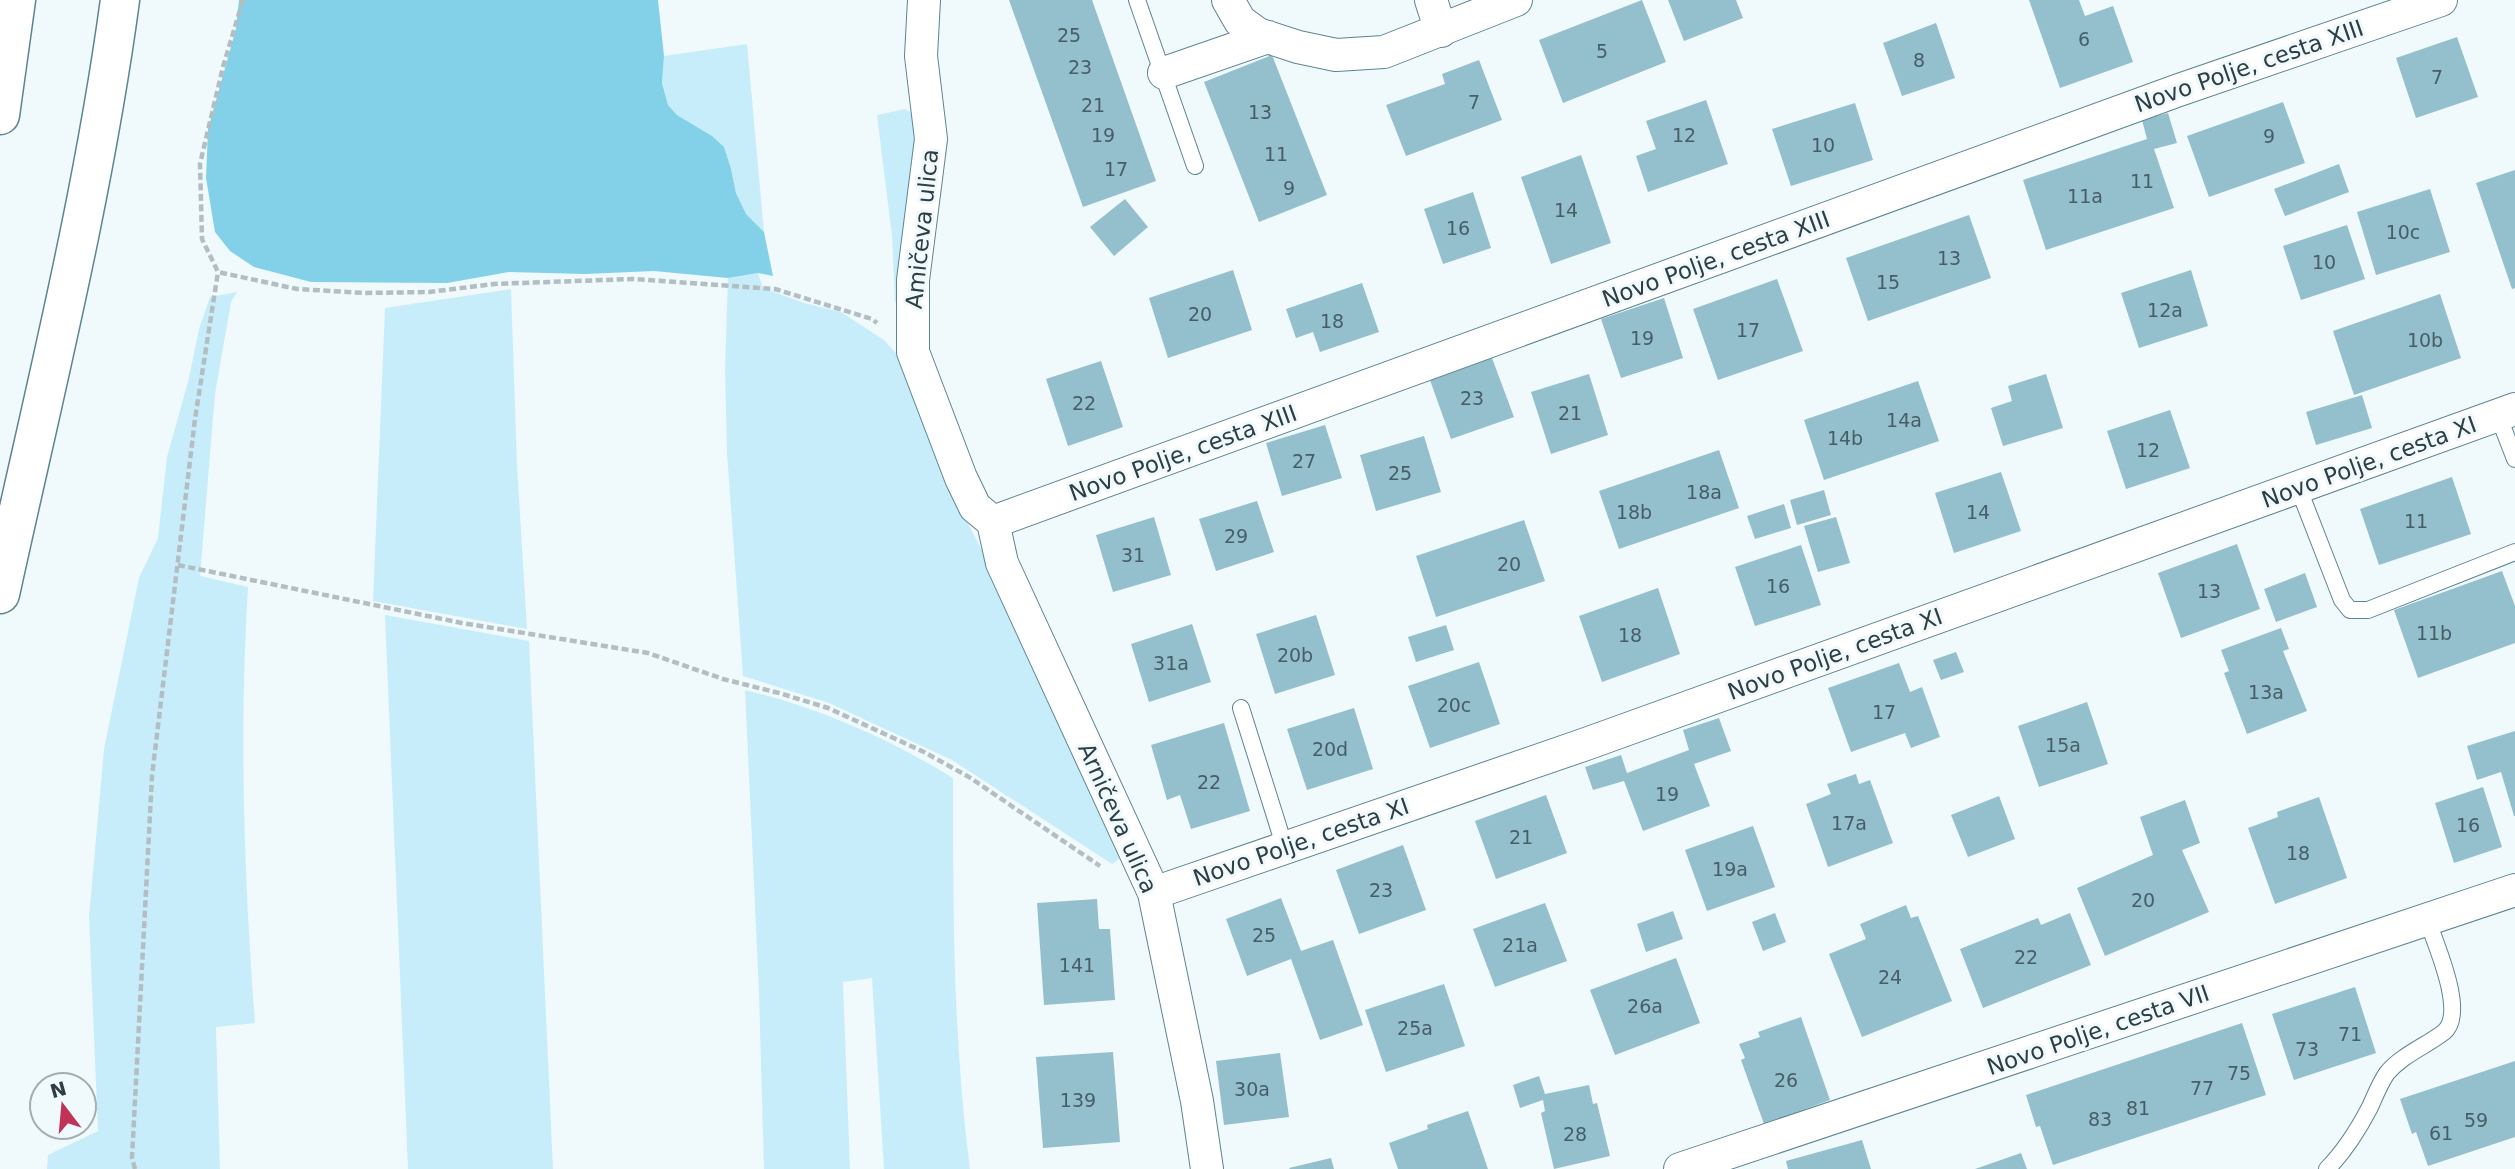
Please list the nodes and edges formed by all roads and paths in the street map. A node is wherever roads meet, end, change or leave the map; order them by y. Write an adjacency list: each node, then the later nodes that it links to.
1 (16, 0): 13 (highway)
2 (120, 0): 23 (highway)
3 (243, 0): 15 (path)
4 (924, 0): 16 (street, Amičeva ulica)
5 (1137, 0): 12 (lane)
6 (1228, 0): 11 (street)
7 (1431, 0): 10 (street)
8 (1516, 0): 10 (street)
9 (2441, 0): 20 (street, Novo Polje, cesta XIII)
10 (1441, 31): 11 (street)
11 (1268, 37): 12 (street)
12 (1164, 73): 14 (lane)
13 (0, 115)
14 (1195, 166)
15 (218, 272): 16 (path); 22 (path)
16 (913, 352): 20 (street, Amičeva ulica)
17 (2507, 412): 18 (lane); 19 (street, Novo Polje, cesta XI)
18 (2515, 459)
19 (2298, 487): 21 (lane); 25 (street, Novo Polje, cesta XI)
20 (993, 522): 27 (street, Arničeva ulica)
21 (2515, 552)
22 (178, 565): 27 (path); 29 (path)
23 (0, 594)
24 (1241, 708): 25 (lane)
25 (1285, 848): 27 (street, Novo Polje, cesta XI)
26 (2515, 890): 28 (street, Novo Polje, cesta VII)
27 (1155, 898): 30 (street, Arničeva ulica)
28 (2427, 919): 31 (street, Novo Polje, cesta VII); 32 (lane)
29 (135, 1169)
30 (1207, 1169)
31 (1680, 1169)
32 (2327, 1169)

